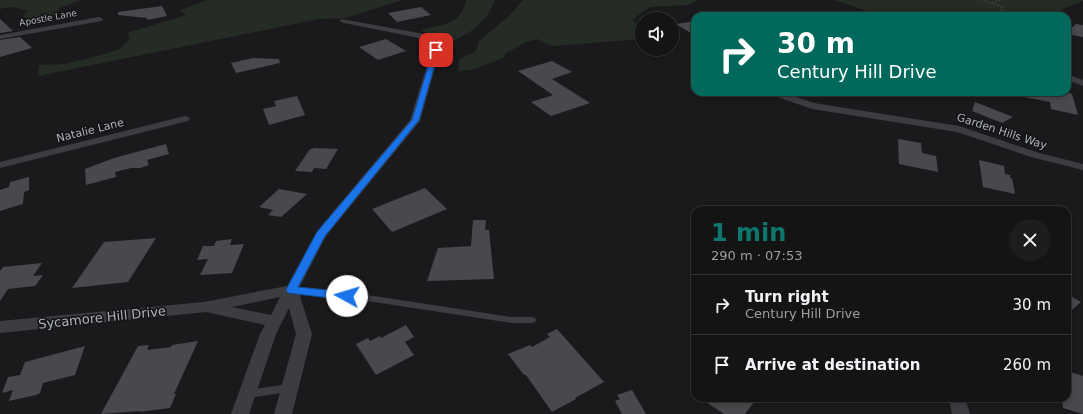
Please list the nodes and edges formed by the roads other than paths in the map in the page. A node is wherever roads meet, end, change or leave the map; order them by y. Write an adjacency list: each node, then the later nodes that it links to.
1 (99, 19): 3 (street, Apostle Lane)
2 (344, 21): 10 (street)
3 (0, 37)
4 (1071, 78): 5 (street)
5 (1083, 83)
6 (783, 96): 9 (street, Garden Hills Way)
7 (186, 119): 8 (street, Natalie Lane)
8 (0, 165)
9 (1083, 167)
10 (291, 290): 11 (street); 12 (lane); 13 (street); 15 (street)
11 (204, 307): 13 (street); 14 (street, Sycamore Hill Drive)
12 (532, 320)
13 (275, 321): 16 (street)
14 (0, 327)
15 (290, 388): 16 (lane); 19 (street)
16 (247, 394): 18 (street)
17 (958, 402): 20 (street)
18 (240, 414)
19 (283, 414)
20 (961, 414)

